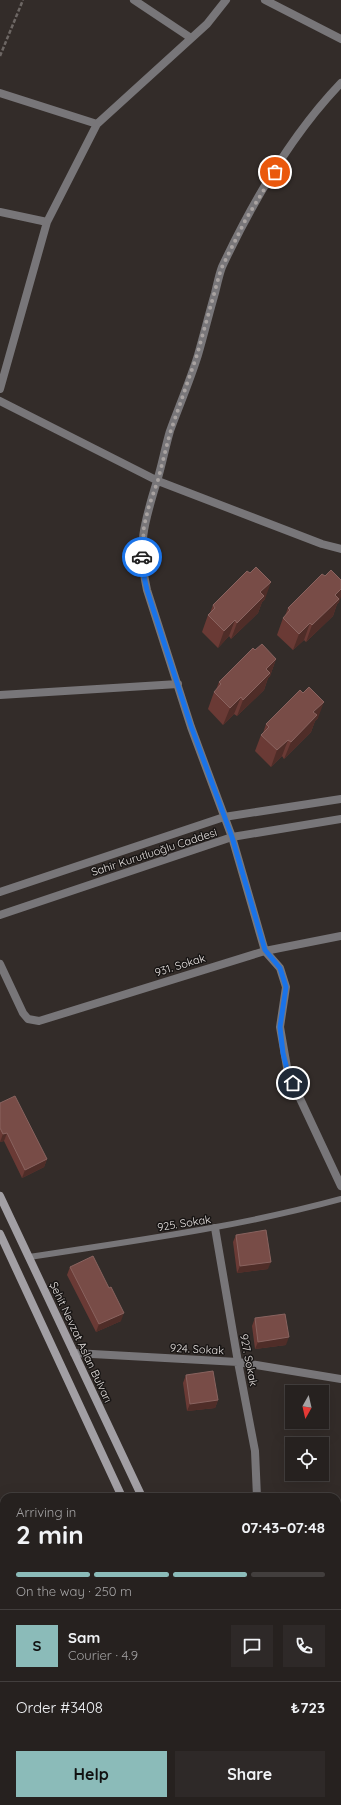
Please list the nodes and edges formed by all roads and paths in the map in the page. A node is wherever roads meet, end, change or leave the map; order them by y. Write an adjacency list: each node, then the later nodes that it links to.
1 (23, 0): 7 (path)
2 (134, 0): 5 (street)
3 (226, 0): 5 (street)
4 (265, 0): 6 (street)
5 (191, 38): 10 (street)
6 (341, 38)
7 (0, 56)
8 (341, 83): 15 (street)
9 (0, 92): 10 (street)
10 (97, 124): 12 (street)
11 (0, 212): 12 (street)
12 (48, 222): 13 (street)
13 (0, 388)
14 (0, 401): 15 (street)
15 (158, 480): 16 (street); 17 (street)
16 (341, 549)
17 (178, 684): 18 (street); 20 (street)
18 (0, 695)
19 (341, 799): 20 (street, Sahir Kurutluoğlu Caddesi)
20 (224, 817): 22 (street); 23 (street, Sahir Kurutluoğlu Caddesi)
21 (341, 819): 22 (street, Sahir Kurutluoğlu Caddesi)
22 (232, 837): 24 (street, Sahir Kurutluoğlu Caddesi); 26 (street)
23 (0, 892)
24 (0, 915)
25 (341, 936): 26 (street, 931. Sokak)
26 (265, 950): 27 (street, 931. Sokak); 28 (street)
27 (0, 964)
28 (341, 1186)
29 (0, 1196): 33 (main road, Şehit Nevzat Aslan Bulvarı)
30 (341, 1199): 31 (lane, 925. Sokak)
31 (215, 1228): 33 (lane, 925. Sokak); 35 (street, 927. Sokak)
32 (0, 1234): 37 (main road)
33 (29, 1257): 34 (main road, Şehit Nevzat Aslan Bulvarı)
34 (74, 1354): 35 (street, 924. Sokak); 38 (main road, Şehit Nevzat Aslan Bulvarı)
35 (238, 1362): 36 (street, 924. Sokak); 39 (street, 927. Sokak)
36 (341, 1378)
37 (120, 1493)
38 (140, 1493)
39 (257, 1493)

